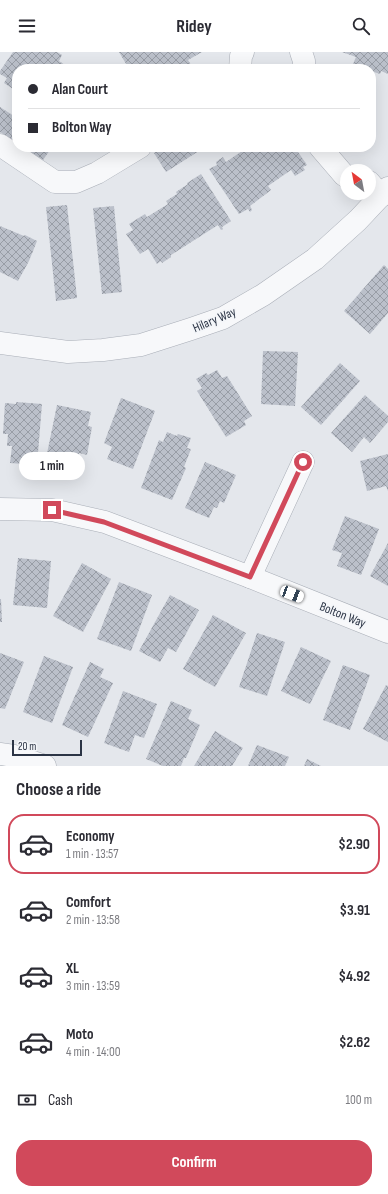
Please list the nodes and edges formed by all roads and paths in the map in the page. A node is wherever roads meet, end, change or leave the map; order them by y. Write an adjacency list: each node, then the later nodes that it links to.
1 (244, 52): 3 (street)
2 (301, 52): 4 (street)
3 (241, 64)
4 (304, 64)
5 (0, 145): 6 (street)
6 (132, 152)
7 (324, 152): 10 (street)
8 (343, 152): 9 (street)
9 (353, 164)
10 (340, 170)
11 (379, 192): 12 (street, Hilary Way)
12 (0, 343)
13 (303, 462): 15 (street)
14 (0, 509): 15 (street, Bolton Way)
15 (250, 577): 16 (street, Bolton Way)
16 (388, 632)
17 (0, 754): 18 (street)
18 (45, 766)

